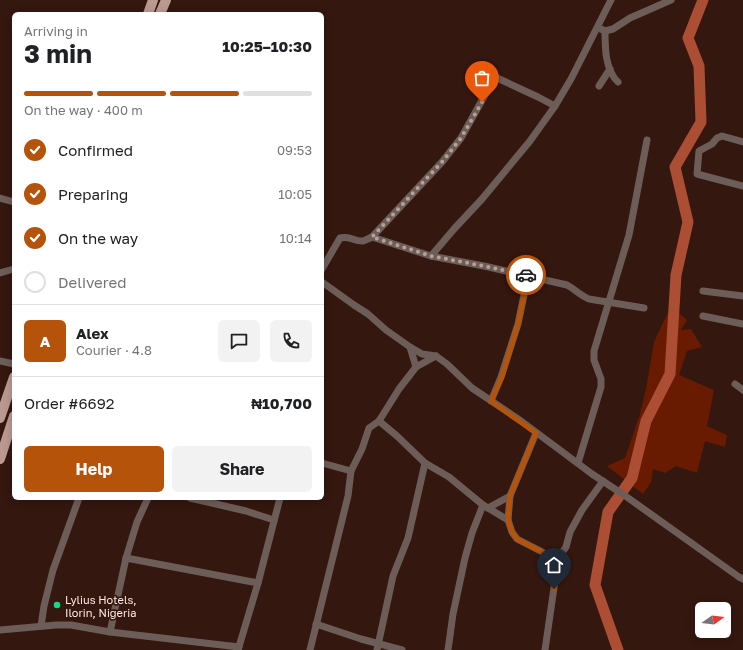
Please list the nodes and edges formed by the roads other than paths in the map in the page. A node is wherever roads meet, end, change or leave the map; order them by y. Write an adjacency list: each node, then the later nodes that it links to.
1 (153, 0): 5 (main road)
2 (166, 0): 6 (main road)
3 (611, 0): 7 (street)
4 (671, 0): 8 (street)
5 (149, 12)
6 (161, 12)
7 (597, 28): 8 (street); 12 (street)
8 (605, 31): 9 (street)
9 (610, 70): 10 (street); 11 (street)
10 (618, 82)
11 (599, 86)
12 (555, 106): 18 (street); 19 (street)
13 (647, 140): 27 (street)
14 (743, 142): 15 (street)
15 (743, 186)
16 (0, 198): 17 (street)
17 (12, 201)
18 (372, 237): 19 (street); 20 (street)
19 (431, 256): 23 (street)
20 (324, 266)
21 (12, 270): 22 (street)
22 (0, 274)
23 (528, 276): 27 (street); 39 (street)
24 (324, 283): 31 (street)
25 (703, 291): 26 (street)
26 (743, 296)
27 (609, 302): 28 (street); 47 (street)
28 (644, 308)
29 (703, 316): 30 (street)
30 (743, 324)
31 (410, 347): 32 (street); 35 (street)
32 (436, 356): 35 (street); 39 (street)
33 (0, 361): 34 (street)
34 (12, 364)
35 (416, 367): 41 (street)
36 (12, 383): 40 (main road)
37 (736, 384): 38 (street)
38 (743, 390)
39 (491, 401): 43 (street)
40 (0, 418)
41 (378, 421): 45 (street); 48 (street)
42 (12, 422): 44 (main road)
43 (536, 433): 47 (street); 50 (street)
44 (0, 459)
45 (425, 463): 55 (street); 66 (street)
46 (324, 464): 48 (street)
47 (578, 464): 49 (street)
48 (351, 471): 62 (street)
49 (602, 481): 59 (street); 60 (street)
50 (510, 496): 55 (street); 57 (street)
51 (78, 500): 63 (street)
52 (147, 500): 58 (street)
53 (199, 500): 56 (street)
54 (279, 500): 56 (street)
55 (486, 506): 57 (street); 70 (street)
56 (274, 520): 61 (street)
57 (508, 520): 59 (street)
58 (126, 558): 61 (street); 65 (street)
59 (558, 560): 71 (street)
60 (742, 577)
61 (258, 583): 67 (street)
62 (316, 624): 66 (street); 68 (street)
63 (41, 626): 64 (street); 65 (street)
64 (0, 630)
65 (110, 632): 67 (street)
66 (378, 647): 69 (street)
67 (239, 648)
68 (310, 650)
69 (402, 650)
70 (448, 650)
71 (545, 650)

